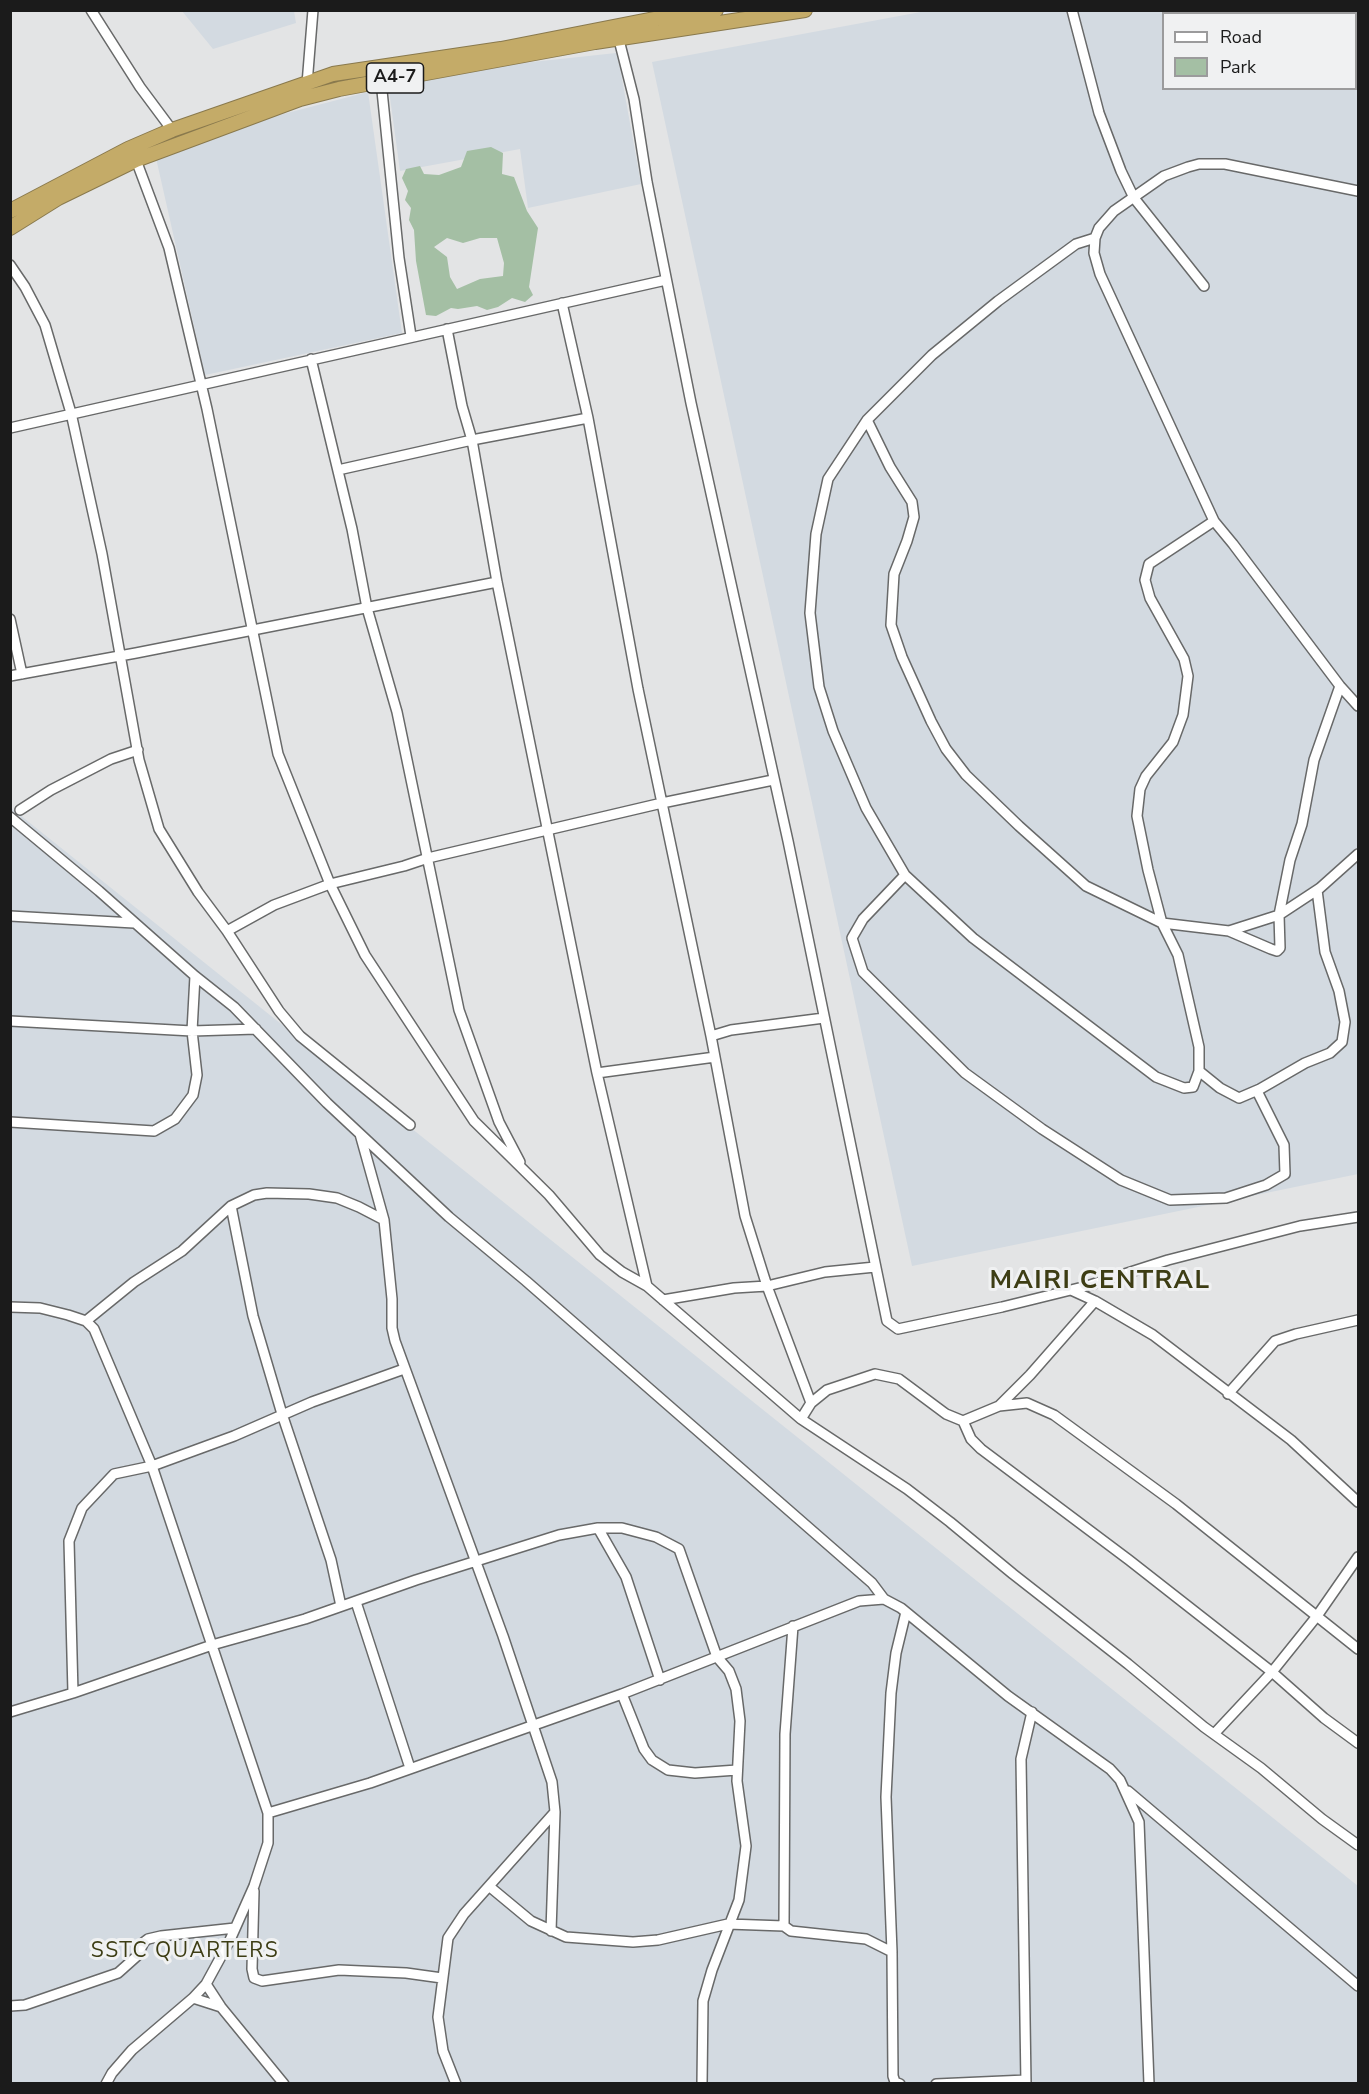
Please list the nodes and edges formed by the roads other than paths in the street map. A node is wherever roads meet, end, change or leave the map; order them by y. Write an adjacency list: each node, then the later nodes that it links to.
1 (92, 10): 11 (street)
2 (312, 10): 10 (street)
3 (716, 10): 6 (highway, A4-7)
4 (805, 10): 7 (highway, A4-7)
5 (1072, 10): 14 (street)
6 (697, 12): 8 (highway, A4-7)
7 (620, 40): 8 (highway, A4-7); 19 (street)
8 (407, 70): 9 (highway, A4-7); 10 (highway, A4-7)
9 (381, 81): 12 (highway, A4-7); 23 (street)
10 (307, 84): 11 (highway, A4-7)
11 (172, 130): 15 (highway, A4-7)
12 (136, 160): 16 (highway, A4-7); 25 (street)
13 (1359, 191): 14 (street)
14 (1134, 198): 17 (street); 20 (street)
15 (10, 211)
16 (10, 228)
17 (1095, 238): 28 (street); 32 (street)
18 (10, 265): 26 (street)
19 (666, 280): 21 (street); 43 (street)
20 (1204, 286)
21 (562, 303): 22 (street); 27 (street)
22 (447, 329): 23 (street); 30 (street)
23 (411, 336): 24 (street)
24 (310, 359): 25 (street); 31 (street)
25 (201, 384): 26 (street); 36 (street)
26 (71, 413): 29 (street); 37 (street)
27 (588, 418): 30 (street); 44 (street)
28 (867, 420): 50 (street); 56 (street)
29 (10, 428)
30 (472, 440): 31 (street); 33 (street)
31 (338, 470): 34 (street)
32 (1214, 521): 40 (street); 56 (street)
33 (497, 582): 34 (street); 47 (street)
34 (367, 608): 36 (street); 49 (street)
35 (10, 619): 38 (street)
36 (251, 630): 37 (street); 51 (street)
37 (120, 656): 38 (street); 42 (street)
38 (22, 674): 39 (street)
39 (10, 676)
40 (1340, 686): 41 (street); 53 (street)
41 (1359, 706)
42 (138, 750): 45 (street); 57 (street)
43 (773, 780): 44 (street); 60 (street)
44 (662, 802): 47 (street); 64 (street)
45 (20, 810)
46 (10, 816): 55 (street)
47 (548, 831): 49 (street); 67 (street)
48 (1359, 854): 52 (street)
49 (428, 858): 51 (street); 72 (street)
50 (905, 875): 66 (street); 68 (street)
51 (330, 884): 57 (street); 72 (street)
52 (1317, 890): 53 (street); 68 (street)
53 (1279, 915): 58 (street); 58 (street)
54 (10, 916): 55 (street)
55 (134, 923): 59 (street)
56 (1162, 923): 58 (street); 66 (street)
57 (227, 932): 70 (street)
58 (1229, 932)
59 (195, 976): 62 (street); 63 (street)
60 (824, 1018): 64 (street); 76 (street)
61 (10, 1021): 63 (street)
62 (256, 1029): 63 (street); 71 (street)
63 (192, 1031): 69 (street)
64 (711, 1036): 65 (street)
65 (715, 1057): 67 (street); 78 (street)
66 (1199, 1071): 68 (street)
67 (597, 1073): 77 (street)
68 (1257, 1091)
69 (10, 1122)
70 (410, 1125)
71 (359, 1132): 75 (street); 97 (street)
72 (525, 1171): 77 (street)
73 (231, 1206): 75 (street); 84 (street); 89 (street)
74 (1359, 1217): 79 (street)
75 (384, 1220): 85 (street)
76 (874, 1267): 78 (street); 79 (street)
77 (647, 1286): 80 (street)
78 (767, 1286): 80 (street); 87 (street)
79 (1071, 1290): 81 (street)
80 (663, 1300): 90 (street)
81 (1095, 1301): 86 (street); 88 (street)
82 (10, 1307): 84 (street)
83 (1359, 1320): 86 (street)
84 (86, 1321): 92 (street)
85 (404, 1369): 89 (street); 96 (street)
86 (1228, 1394): 93 (street)
87 (811, 1403): 90 (street); 91 (street)
88 (999, 1406): 91 (street); 101 (street)
89 (282, 1414): 92 (street); 99 (street)
90 (801, 1419): 113 (street)
91 (963, 1421): 106 (street)
92 (152, 1466): 103 (street); 108 (street)
93 (1359, 1502)
94 (598, 1528): 96 (street); 105 (street); 107 (street)
95 (1359, 1557): 101 (street)
96 (476, 1561): 98 (street); 112 (street)
97 (884, 1599): 100 (street); 102 (street)
98 (356, 1602): 99 (street); 115 (street)
99 (341, 1606): 103 (street)
100 (906, 1612): 111 (street); 127 (street)
101 (1317, 1616): 104 (street); 106 (street)
102 (793, 1626): 105 (street); 124 (street)
103 (212, 1645): 108 (street); 119 (street)
104 (1359, 1649)
105 (717, 1657): 107 (street); 116 (street)
106 (1272, 1672): 113 (street); 114 (street)
107 (660, 1680): 109 (street)
108 (72, 1693): 110 (street)
109 (622, 1694): 112 (street); 116 (street)
110 (10, 1712)
111 (1032, 1712): 117 (street); 134 (street)
112 (533, 1725): 115 (street); 118 (street)
113 (1214, 1734): 120 (street)
114 (1359, 1743)
115 (410, 1768): 119 (street)
116 (737, 1770): 123 (street)
117 (1126, 1790): 130 (street); 141 (street)
118 (555, 1812): 122 (street); 126 (street)
119 (268, 1813): 121 (street)
120 (1359, 1845)
121 (254, 1886): 125 (street); 128 (street)
122 (490, 1887): 126 (street); 128 (street)
123 (728, 1924): 124 (street); 126 (street); 138 (street)
124 (784, 1926): 127 (street)
125 (235, 1928): 129 (street); 132 (street)
126 (551, 1931)
127 (892, 1952): 139 (street)
128 (442, 1978): 137 (street)
129 (206, 1984): 131 (street); 133 (street)
130 (1359, 1986)
131 (193, 1998): 133 (street); 135 (street)
132 (10, 2006)
133 (221, 2007): 136 (street)
134 (1026, 2082): 140 (street)
135 (106, 2084)
136 (284, 2084)
137 (456, 2084)
138 (702, 2084)
139 (900, 2084)
140 (936, 2084)
141 (1149, 2084)

